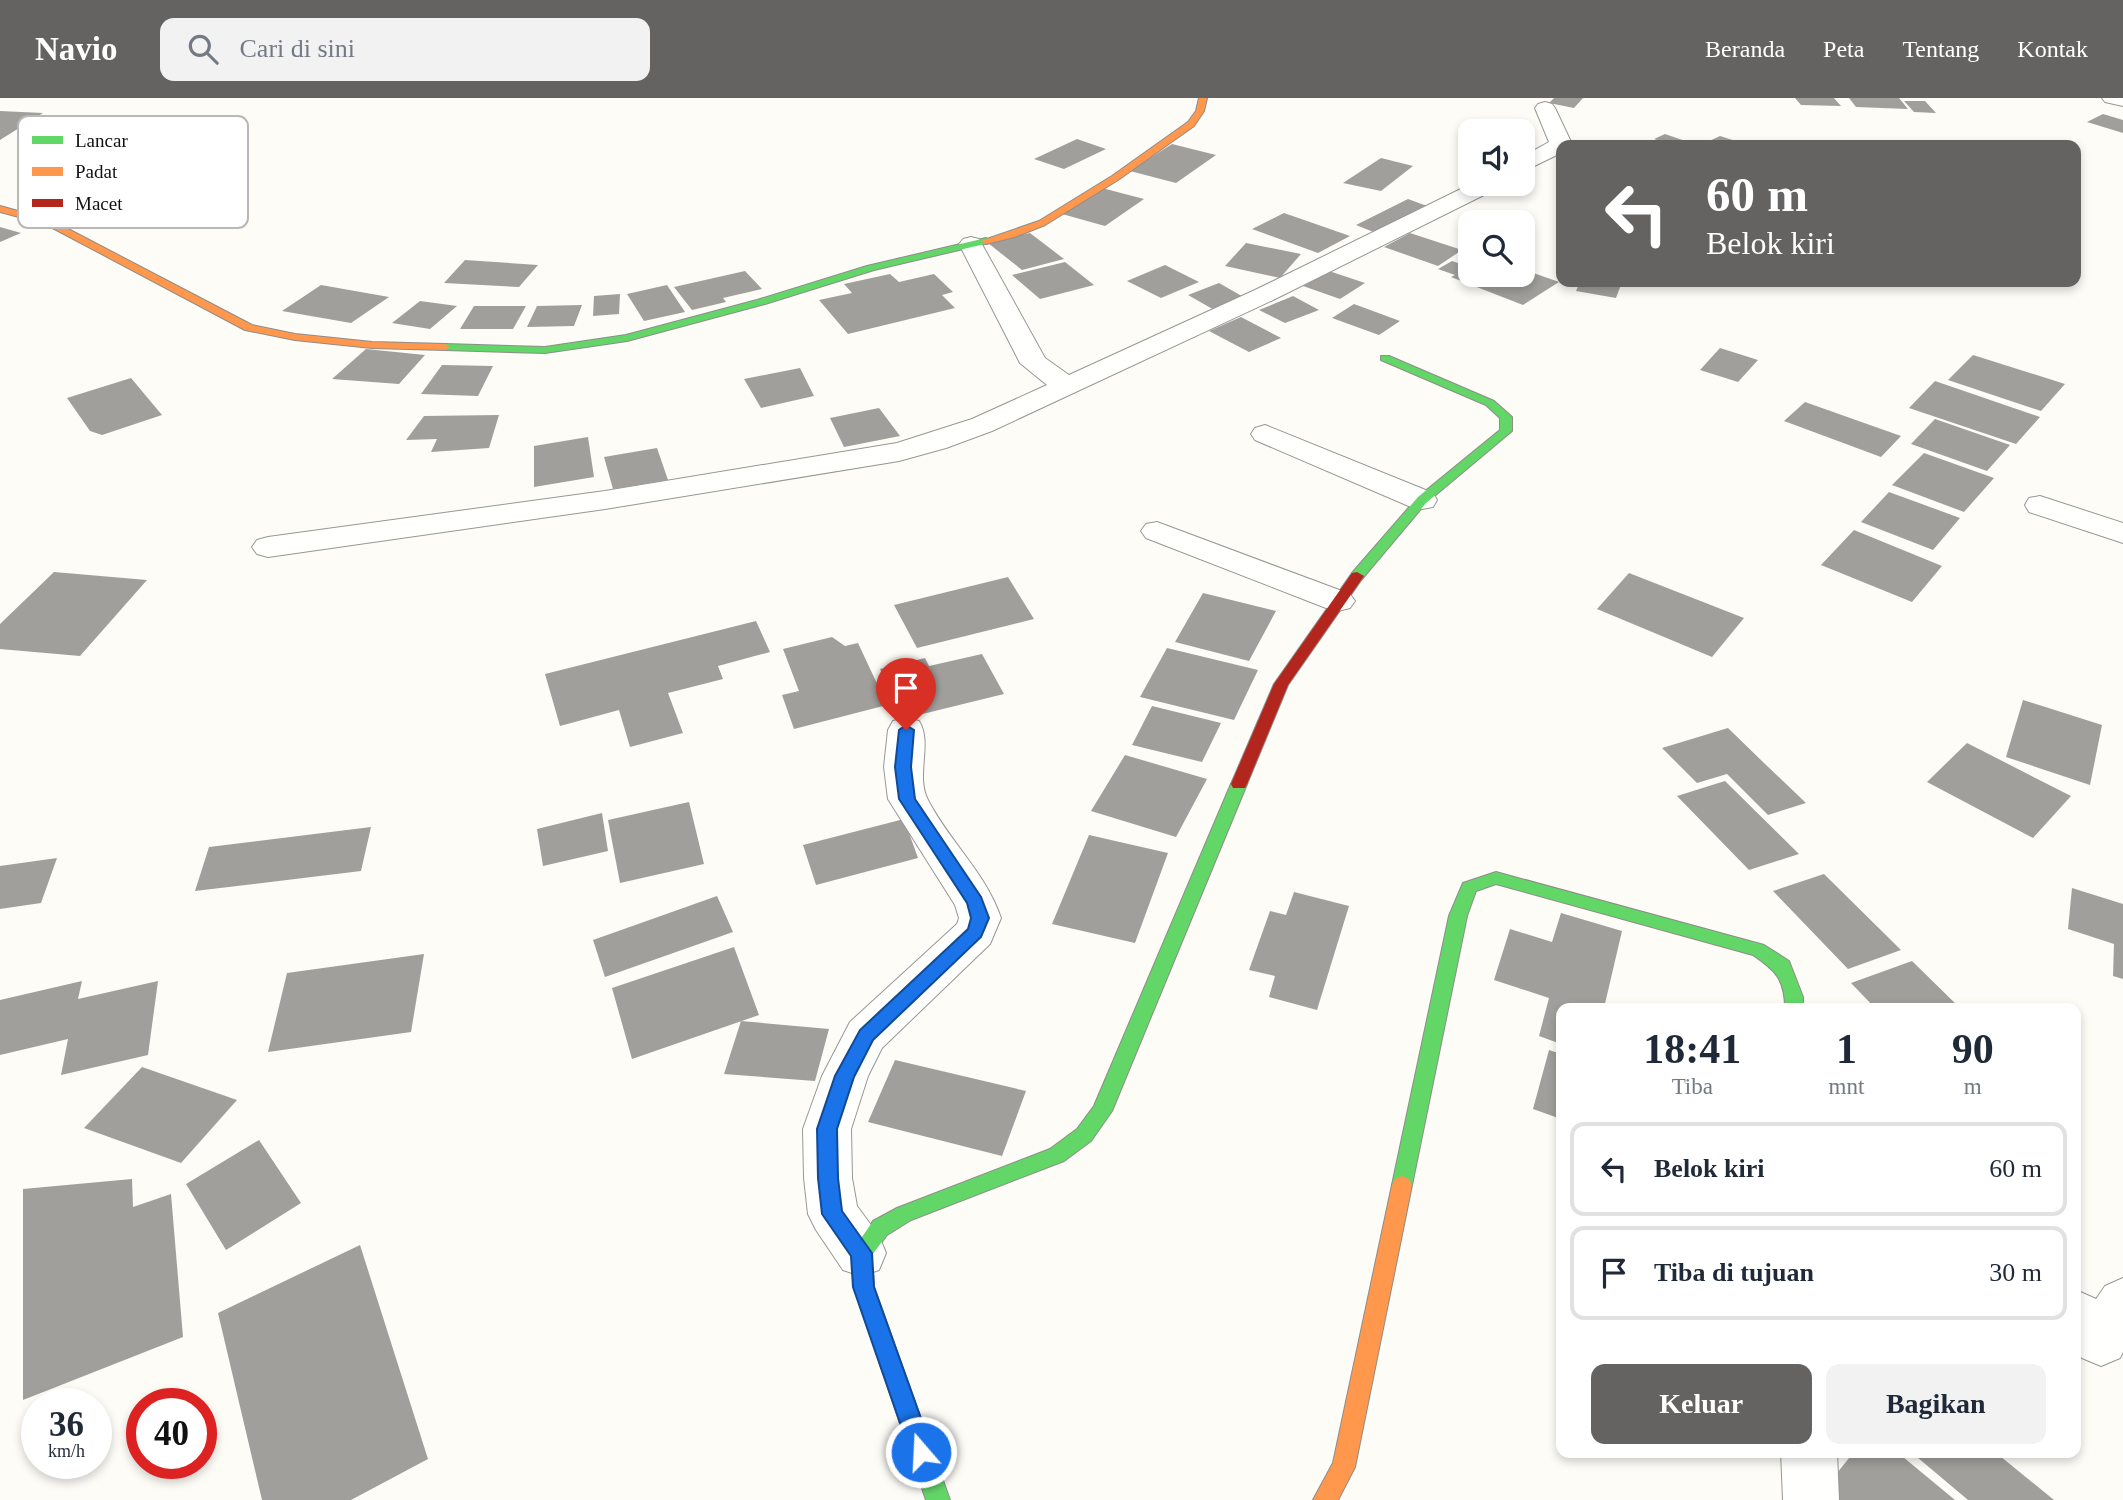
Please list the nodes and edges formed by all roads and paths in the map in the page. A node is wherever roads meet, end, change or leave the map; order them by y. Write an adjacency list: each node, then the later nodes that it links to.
1 (1203, 98): 12 (street)
2 (2112, 98): 3 (street)
3 (2123, 100)
4 (1545, 108): 5 (street)
5 (1559, 140)
6 (1556, 147): 7 (street)
7 (1535, 159)
8 (1464, 196): 14 (street)
9 (0, 209): 10 (street)
10 (18, 214)
11 (59, 228): 12 (street)
12 (971, 244): 14 (street)
13 (1385, 358): 16 (street)
14 (1067, 386): 20 (street)
15 (1265, 433): 16 (street)
16 (1422, 500): 21 (street)
17 (2040, 505): 19 (street)
18 (1157, 531): 21 (street)
19 (2123, 534)
20 (268, 547)
21 (1338, 601): 24 (street)
22 (906, 730): 24 (street)
23 (1794, 1003): 29 (street)
24 (861, 1253): 28 (street)
25 (2123, 1303): 26 (street)
26 (2081, 1320)
27 (1810, 1458): 30 (street)
28 (938, 1500)
29 (1325, 1500)
30 (1811, 1500)

